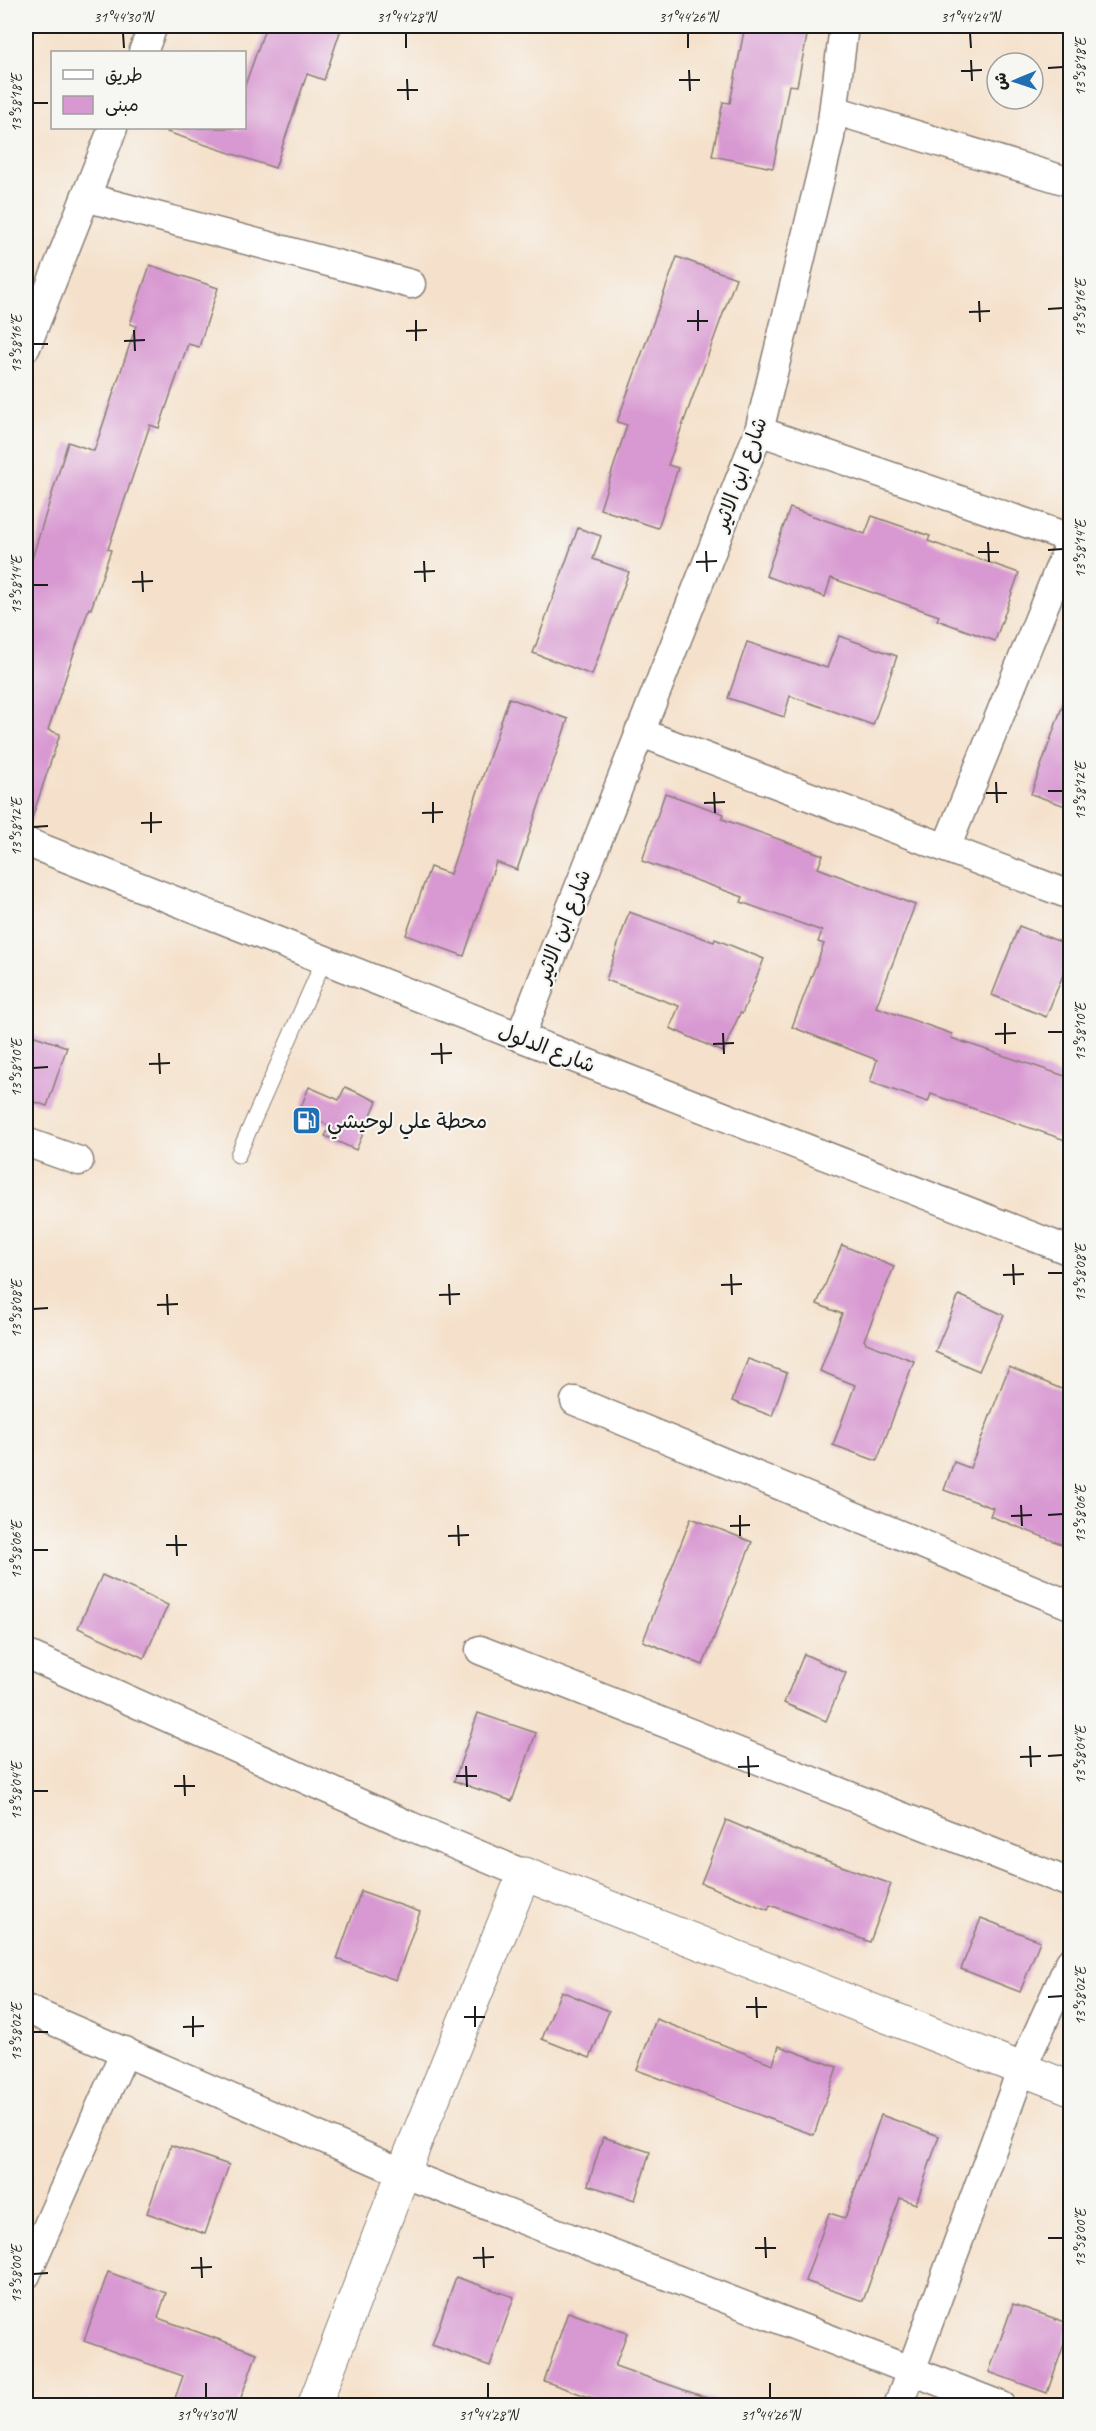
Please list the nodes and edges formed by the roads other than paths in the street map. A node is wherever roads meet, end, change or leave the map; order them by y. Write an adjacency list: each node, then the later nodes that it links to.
1 (153, 26): 3 (street)
2 (844, 26): 4 (street, شارع ابن الاثير)
3 (143, 51)
4 (834, 110): 6 (street); 10 (street, شارع ابن الاثير)
5 (113, 129): 7 (street)
6 (1071, 182)
7 (85, 197): 8 (street); 9 (street)
8 (411, 284)
9 (26, 347)
10 (759, 431): 11 (street); 12 (street, شارع ابن الاثير)
11 (1071, 540): 14 (street)
12 (639, 732): 14 (street); 17 (street, شارع ابن الاثير)
13 (26, 842): 16 (street, شارع الدلول)
14 (946, 848): 15 (street)
15 (1071, 895)
16 (324, 960): 17 (street, شارع الدلول); 19 (lane)
17 (520, 1037): 21 (street, شارع الدلول)
18 (26, 1142): 20 (street)
19 (238, 1155)
20 (79, 1161)
21 (1071, 1251)
22 (575, 1401): 23 (street)
23 (1071, 1605)
24 (480, 1650): 27 (street)
25 (26, 1654): 26 (street)
26 (524, 1874): 31 (street); 33 (street)
27 (1071, 1883)
28 (1071, 1962): 31 (street)
29 (26, 2009): 30 (street)
30 (125, 2051): 33 (street); 34 (street)
31 (1022, 2068): 32 (street); 35 (street)
32 (1071, 2088)
33 (403, 2173): 35 (street); 36 (street)
34 (26, 2275)
35 (911, 2369): 37 (street); 38 (street)
36 (314, 2406)
37 (898, 2406)
38 (1002, 2406)

